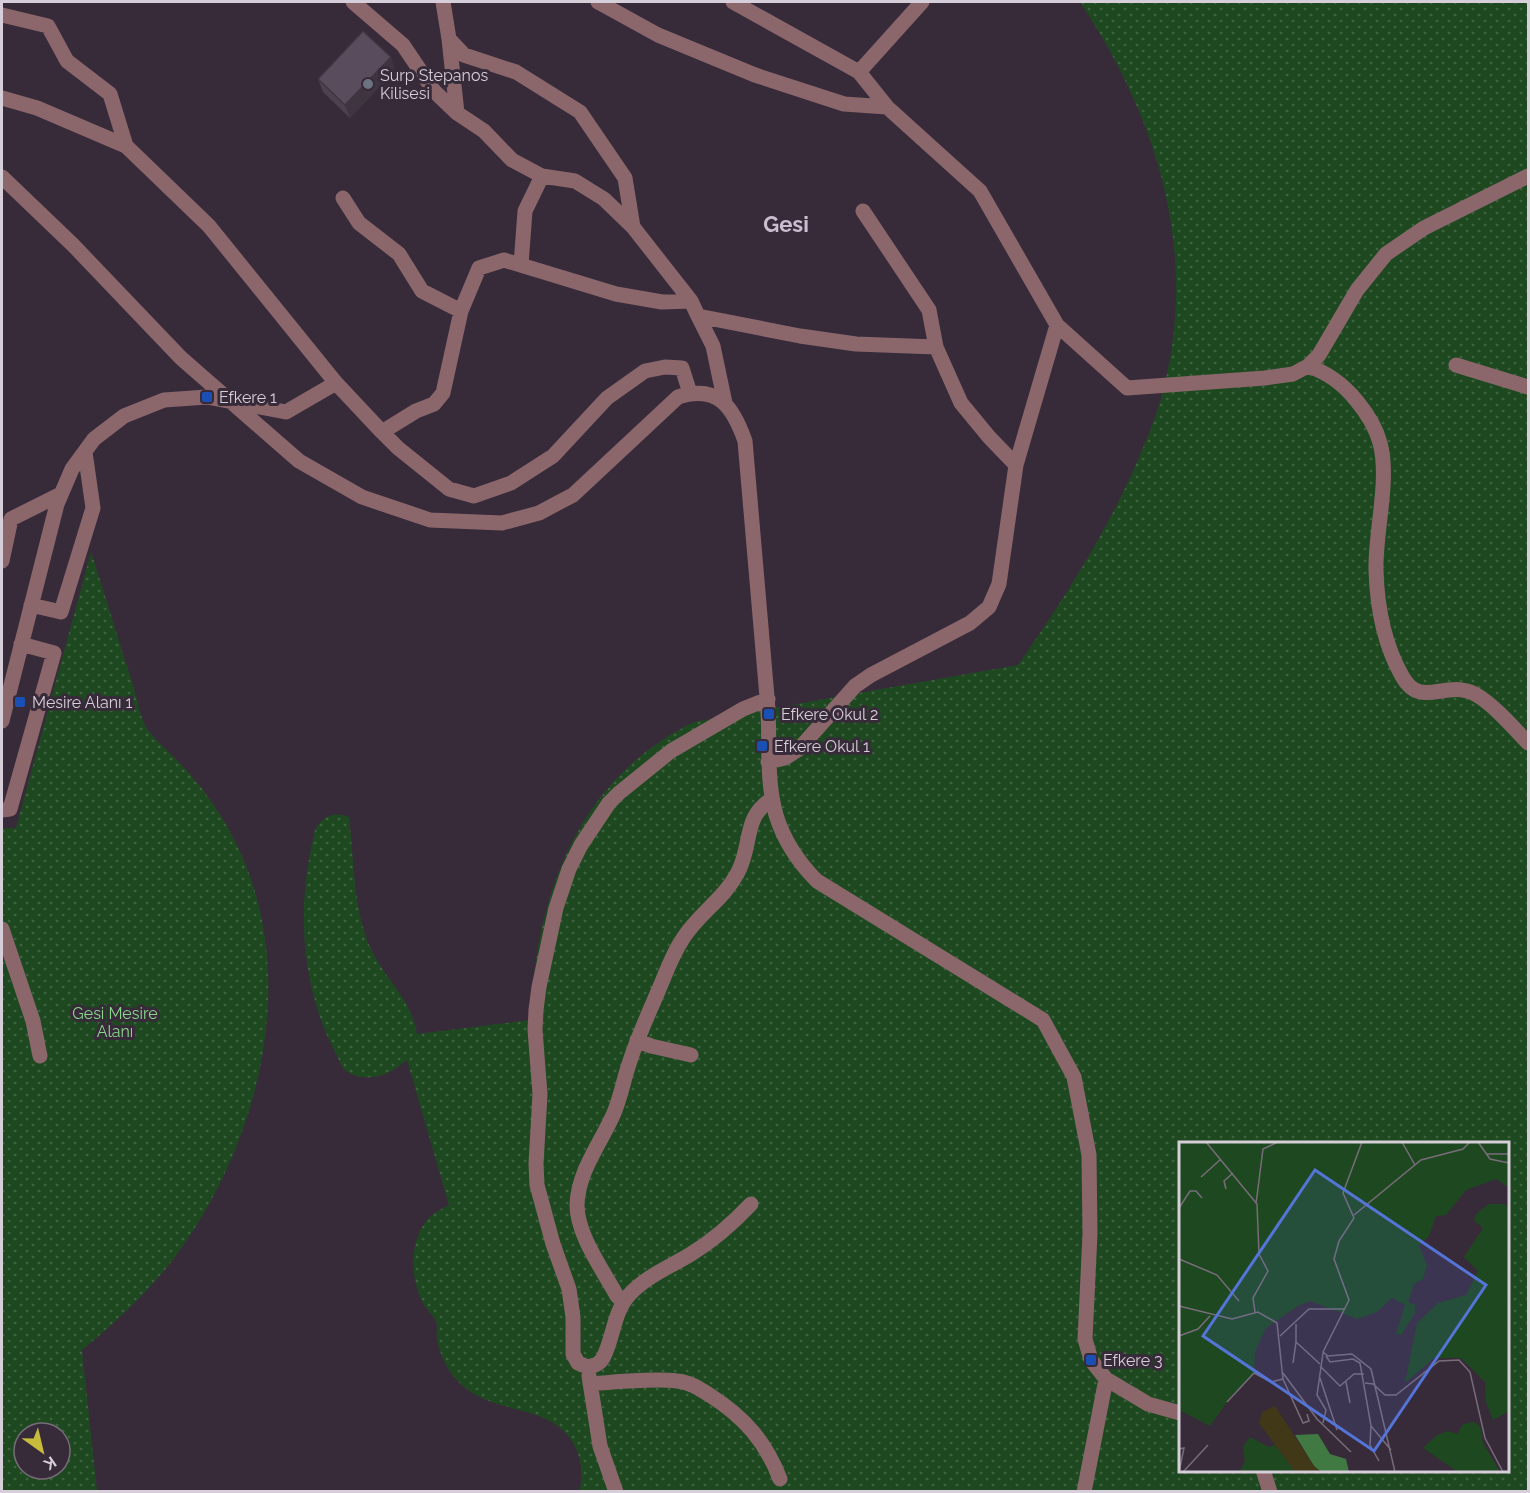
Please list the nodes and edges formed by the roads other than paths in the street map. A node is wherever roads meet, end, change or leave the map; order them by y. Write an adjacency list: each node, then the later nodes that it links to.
1 (353, 2): 11 (street)
2 (443, 2): 7 (street)
3 (598, 2): 10 (street)
4 (733, 2): 8 (street)
5 (922, 2): 8 (street)
6 (2, 15): 12 (street)
7 (449, 39): 11 (street); 18 (street)
8 (859, 72): 10 (street)
9 (2, 98): 12 (street)
10 (887, 107): 23 (street)
11 (457, 113): 13 (street)
12 (126, 146): 27 (street)
13 (542, 176): 18 (street); 19 (street)
14 (1528, 176): 26 (street)
15 (2, 177): 30 (street)
16 (343, 198): 21 (street)
17 (863, 211): 24 (street)
18 (633, 227): 20 (street)
19 (521, 265): 20 (street); 21 (street)
20 (691, 301): 22 (street)
21 (461, 311): 32 (street)
22 (698, 316): 24 (street); 31 (street)
23 (1057, 325): 26 (street); 34 (street)
24 (936, 347): 34 (street)
25 (1456, 365): 28 (street)
26 (1308, 366): 41 (street)
27 (336, 383): 30 (street); 32 (street)
28 (1528, 387)
29 (690, 393): 30 (street); 31 (street); 32 (street)
30 (231, 401): 33 (street)
31 (725, 403): 39 (street)
32 (382, 432)
33 (85, 452): 35 (street); 37 (street)
34 (1016, 465): 42 (street)
35 (61, 494): 36 (street); 37 (street)
36 (2, 561)
37 (31, 605): 38 (street)
38 (21, 644): 40 (street); 44 (street)
39 (768, 699): 42 (street); 51 (street)
40 (2, 721)
41 (1528, 743)
42 (768, 762): 43 (street)
43 (772, 800): 46 (street); 52 (street)
44 (2, 810)
45 (2, 929): 48 (street)
46 (637, 1040): 47 (street); 50 (street)
47 (692, 1055)
48 (40, 1056)
49 (751, 1204): 50 (street)
50 (623, 1302): 51 (street)
51 (588, 1367): 53 (street)
52 (1107, 1379): 54 (street); 58 (street)
53 (590, 1384): 56 (street); 57 (street)
54 (1179, 1413)
55 (1264, 1472): 59 (street)
56 (780, 1479)
57 (616, 1491)
58 (1084, 1491)
59 (1270, 1491)

